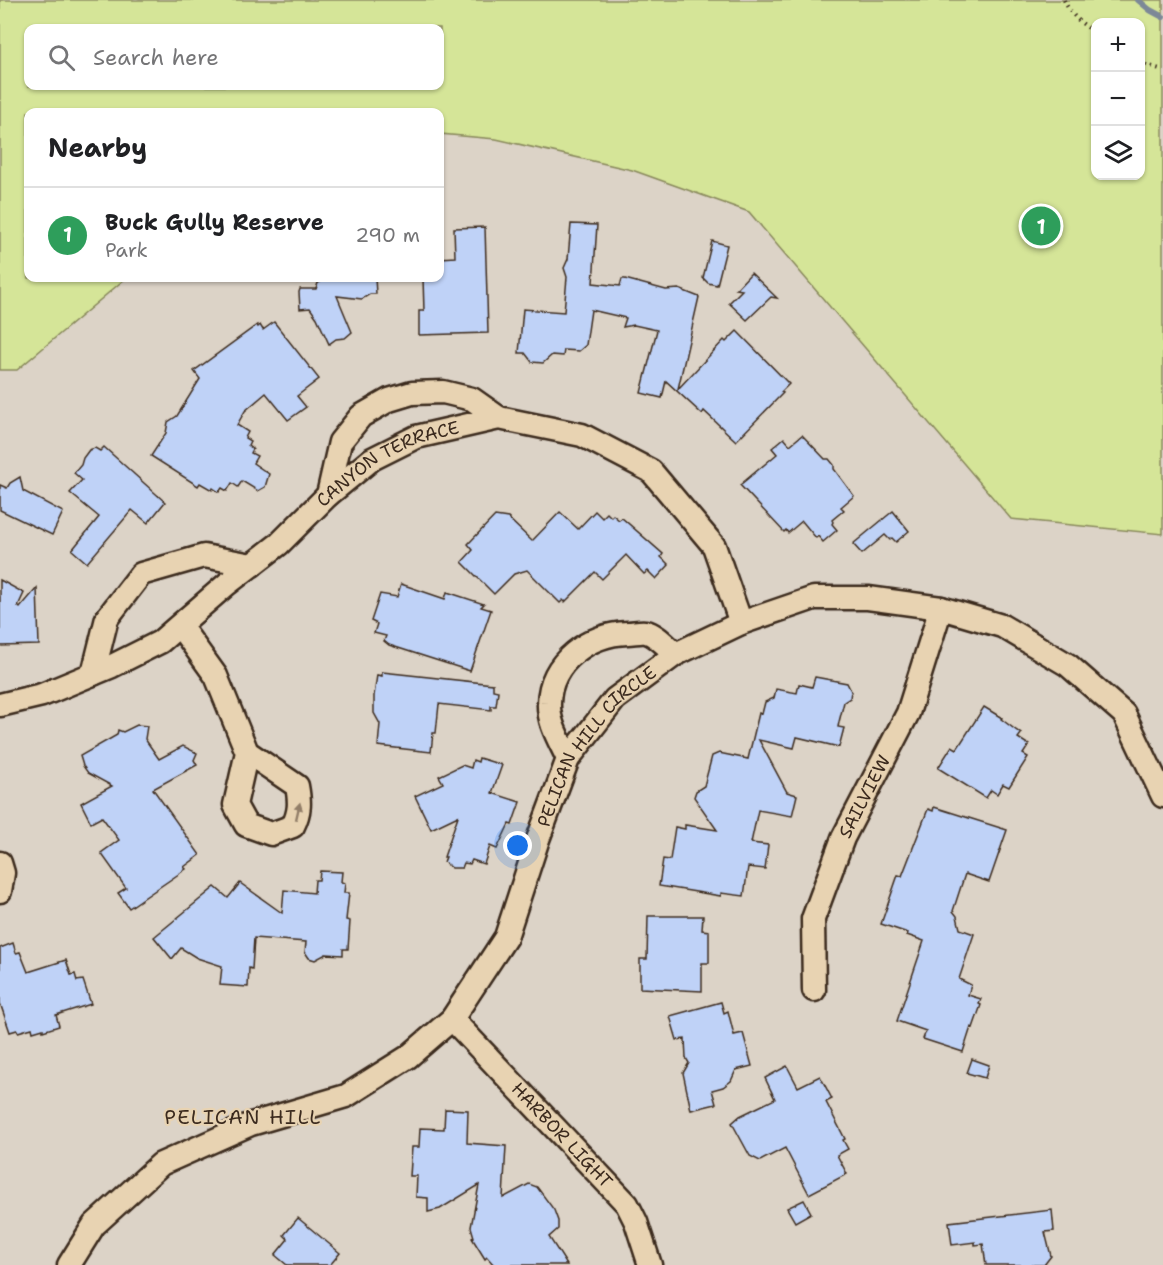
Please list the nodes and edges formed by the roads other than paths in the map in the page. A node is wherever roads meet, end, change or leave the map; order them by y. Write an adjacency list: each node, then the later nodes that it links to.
1 (499, 418): 2 (street, CANYON TERRACE); 2 (street); 5 (street, CANYON TERRACE)
2 (328, 495): 3 (street, CANYON TERRACE)
3 (252, 565): 6 (street, CANYON TERRACE); 8 (street)
4 (941, 608): 5 (street, PELICAN HILL CIRCLE); 12 (street, PELICAN HILL CIRCLE); 15 (street, SAILVIEW)
5 (741, 623): 7 (street, PELICAN HILL CIRCLE)
6 (180, 626): 8 (street, CANYON TERRACE); 10 (street)
7 (676, 654): 11 (street, PELICAN HILL CIRCLE); 11 (street)
8 (93, 674): 9 (street, CANYON TERRACE)
9 (0, 705)
10 (247, 752)
11 (568, 759): 16 (street, PELICAN HILL CIRCLE)
12 (1163, 795)
13 (0, 863): 14 (street)
14 (0, 891)
15 (813, 990)
16 (452, 1019): 17 (street, PELICAN HILL CIRCLE); 18 (street, HARBOR LIGHT)
17 (69, 1265)
18 (650, 1265)

